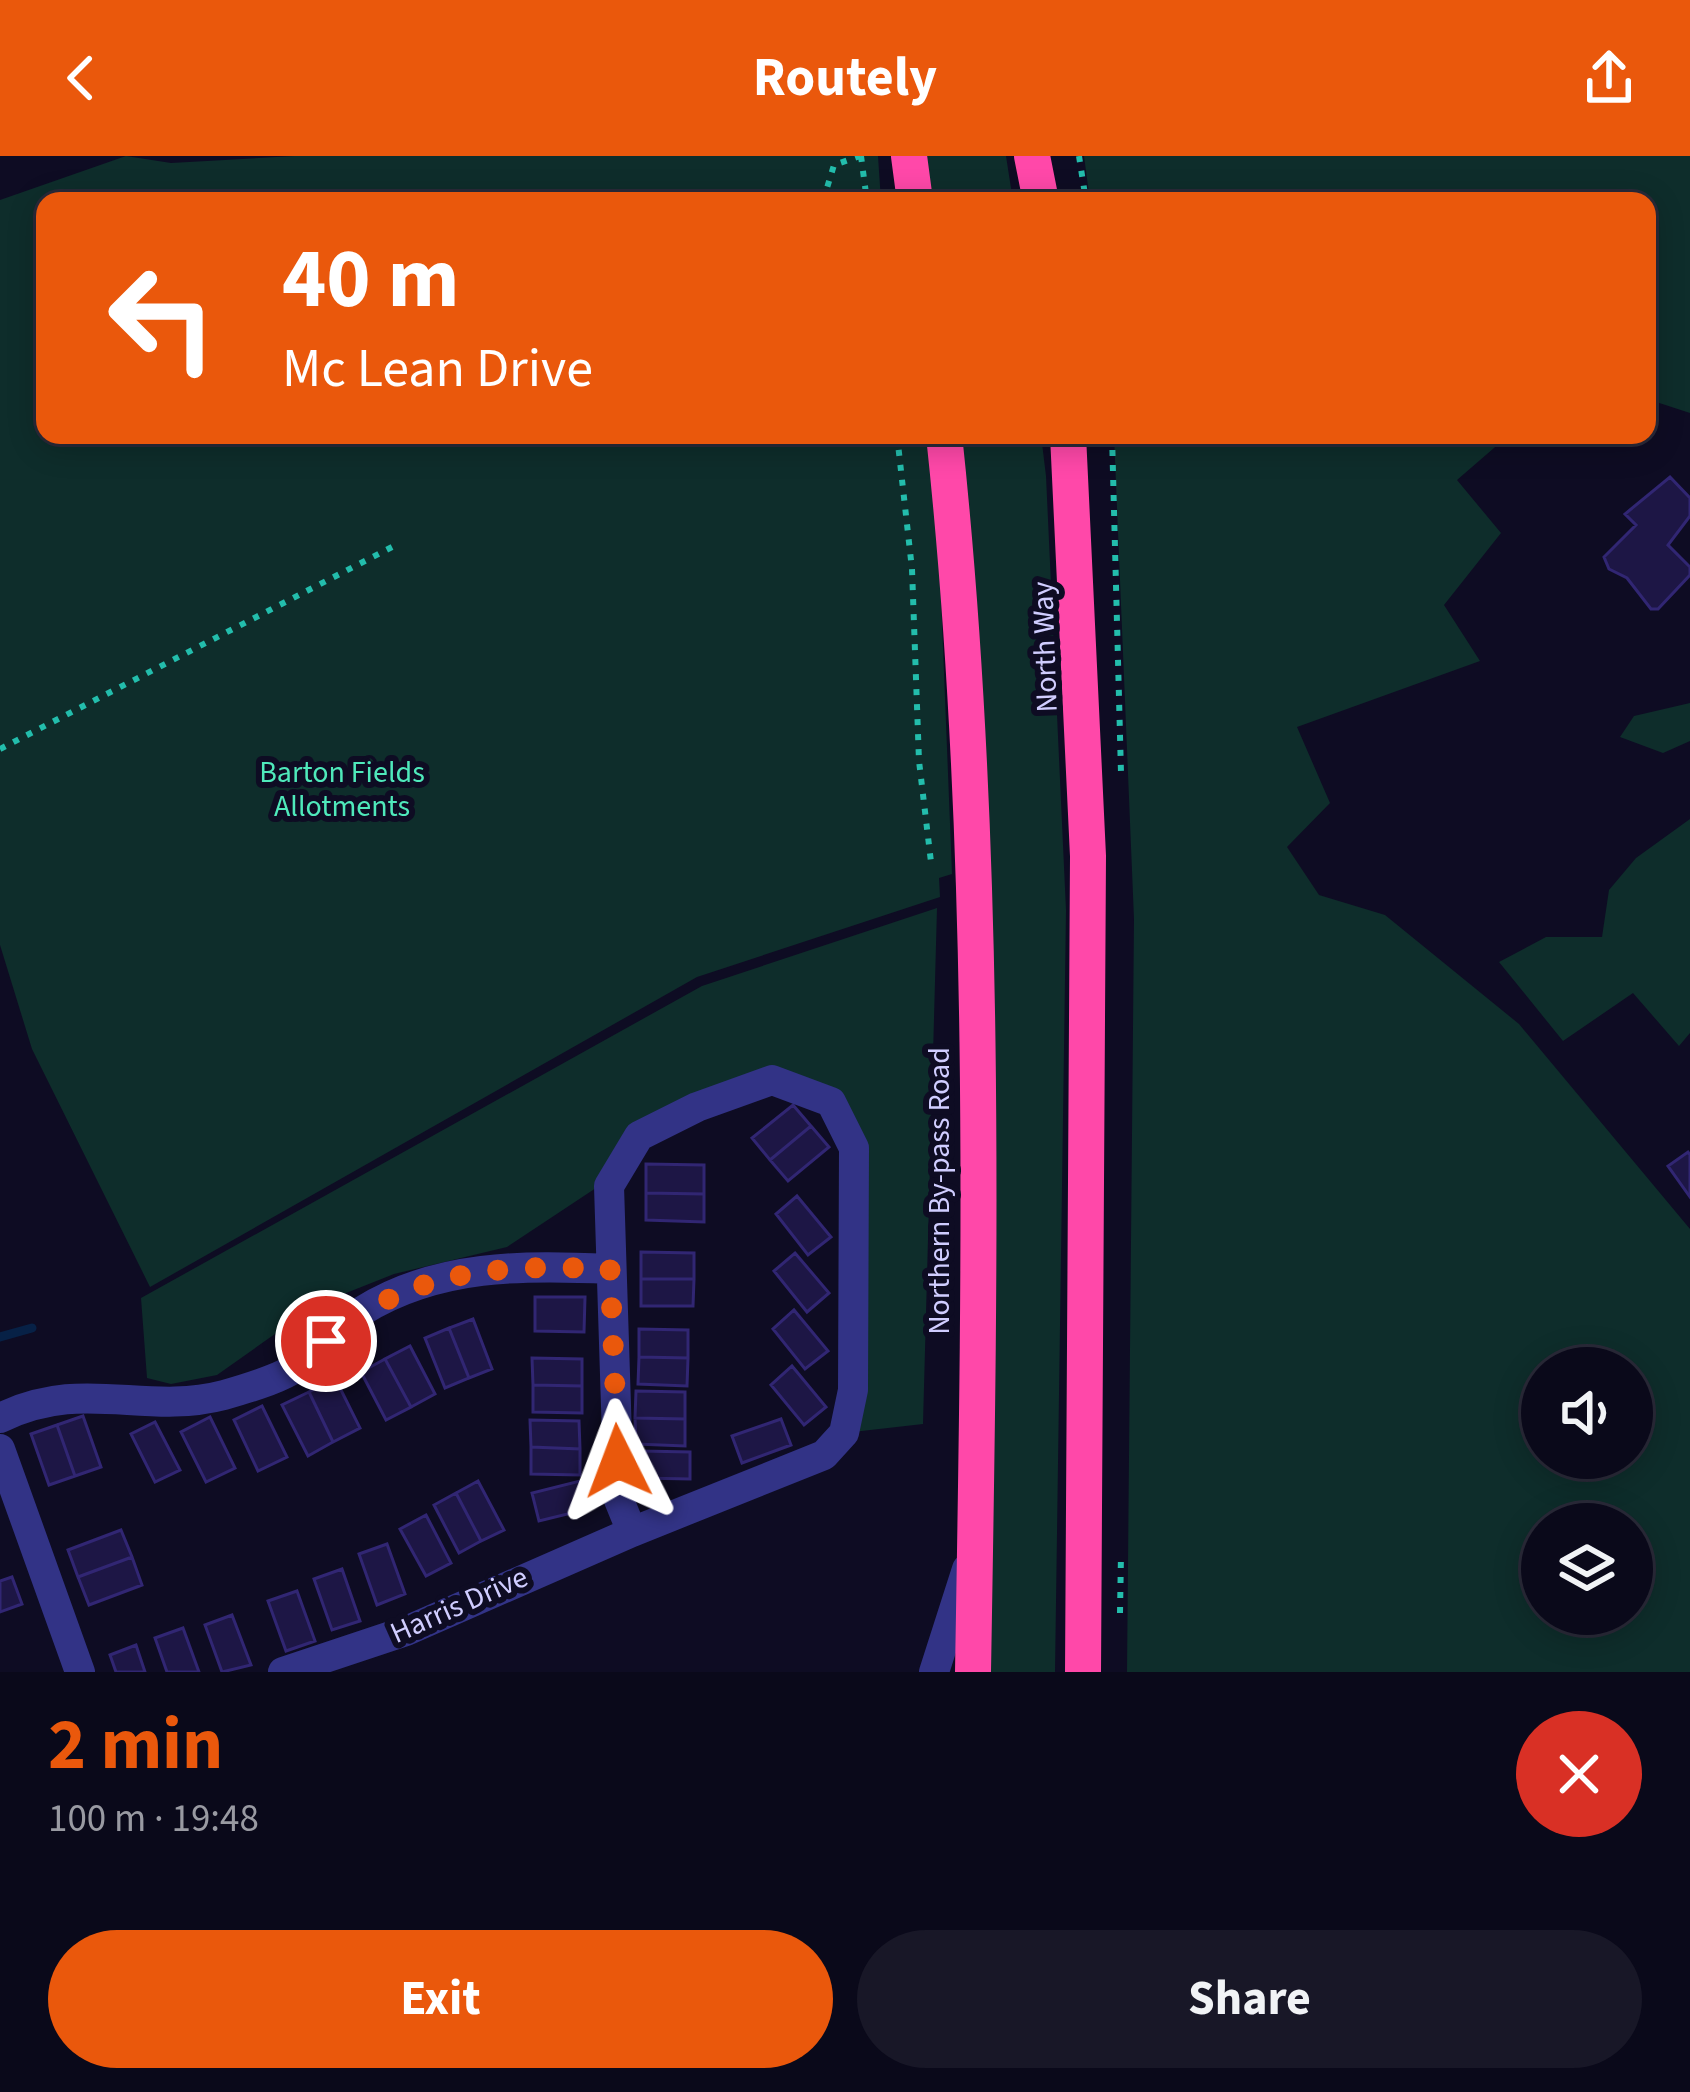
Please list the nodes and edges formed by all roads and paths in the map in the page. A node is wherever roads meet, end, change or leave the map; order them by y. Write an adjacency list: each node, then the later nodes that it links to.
1 (860, 156): 5 (path); 6 (path)
2 (909, 156): 7 (highway)
3 (1032, 156): 8 (highway)
4 (1079, 156): 9 (path)
5 (826, 192)
6 (866, 192)
7 (914, 192)
8 (1038, 192)
9 (1085, 192)
10 (898, 444): 15 (path)
11 (945, 444): 20 (highway, Northern By-pass Road)
12 (1068, 444): 25 (highway, North Way)
13 (394, 545): 14 (path)
14 (0, 749)
15 (931, 862)
16 (610, 1269): 17 (street); 19 (street, Harris Drive); 19 (street, Harris Drive)
17 (0, 1418)
18 (0, 1449): 21 (street)
19 (632, 1532): 22 (street, Harris Drive)
20 (975, 1544): 23 (street); 24 (highway, Northern By-pass Road)
21 (80, 1672)
22 (283, 1672)
23 (934, 1672)
24 (973, 1672)
25 (1083, 1672)

